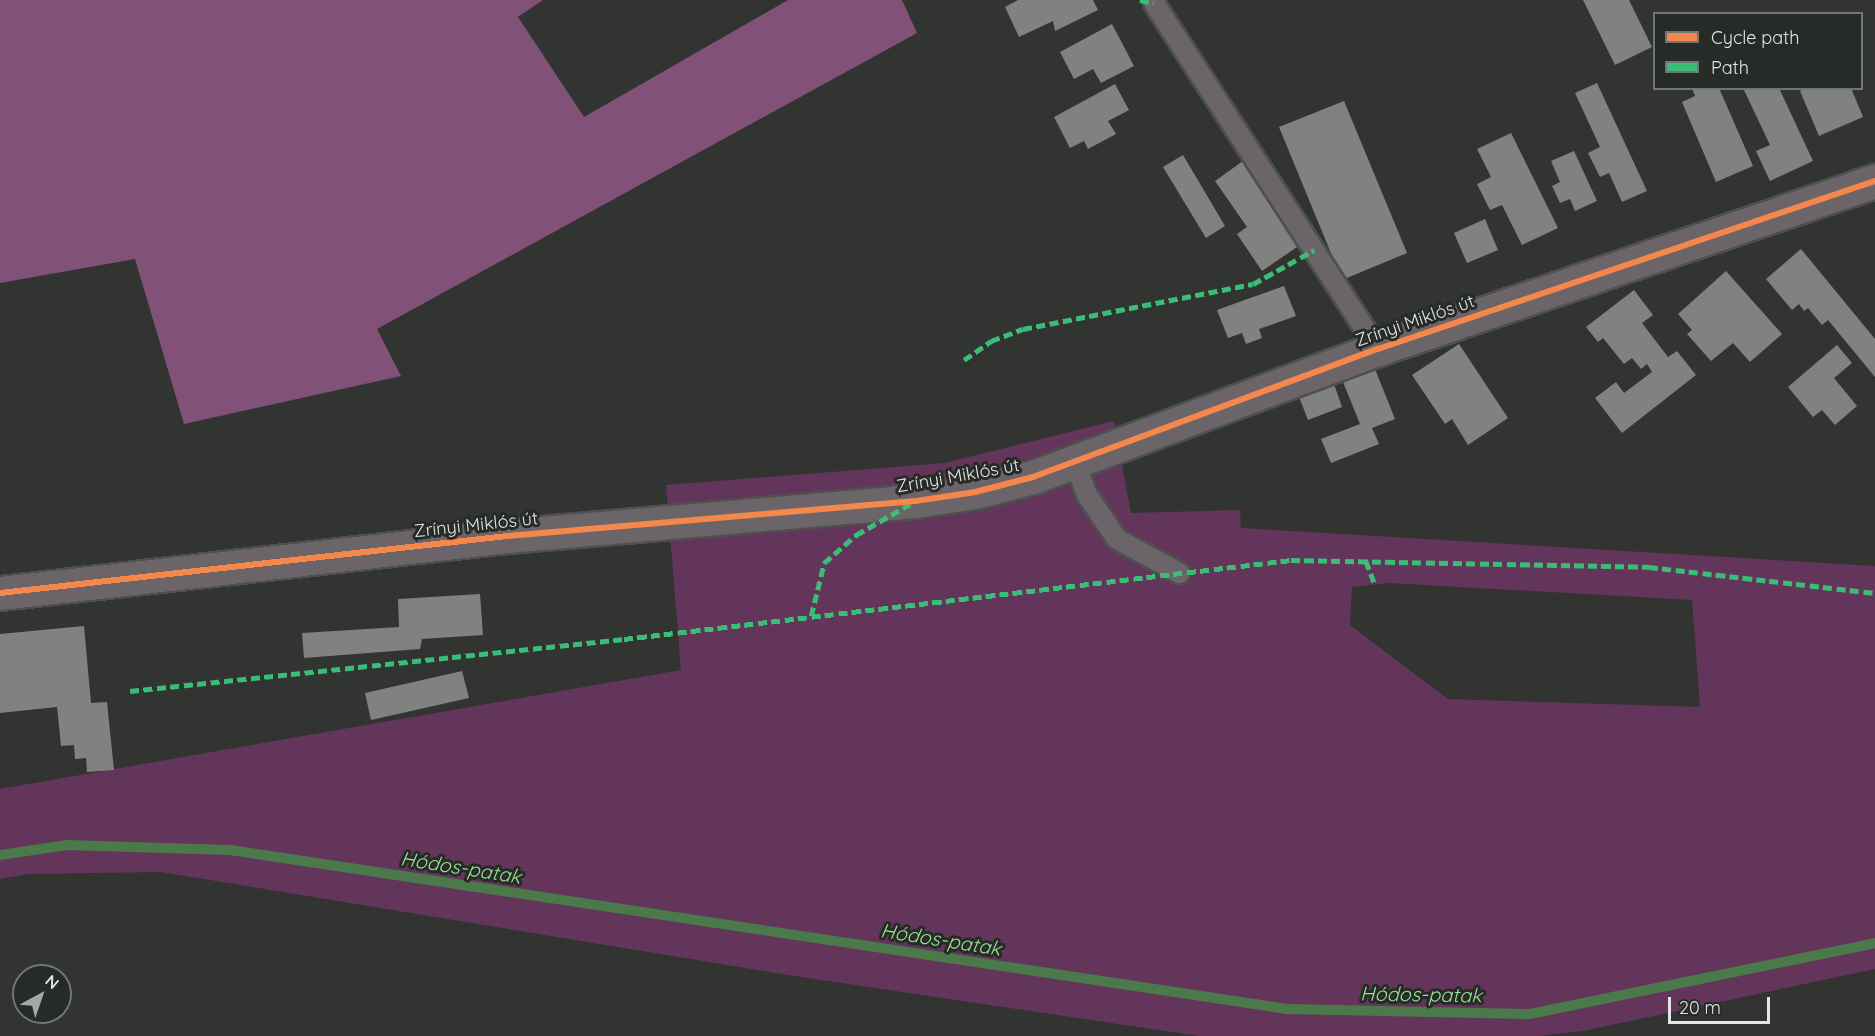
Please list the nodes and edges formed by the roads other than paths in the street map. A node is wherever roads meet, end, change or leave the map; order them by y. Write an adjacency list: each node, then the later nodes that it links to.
1 (1154, 3): 3 (lane)
2 (1875, 180): 3 (street, Zrínyi Miklós út)
3 (1378, 349): 4 (street, Zrínyi Miklós út)
4 (1075, 462): 5 (lane); 6 (street, Zrínyi Miklós út)
5 (1179, 573)
6 (0, 593)

